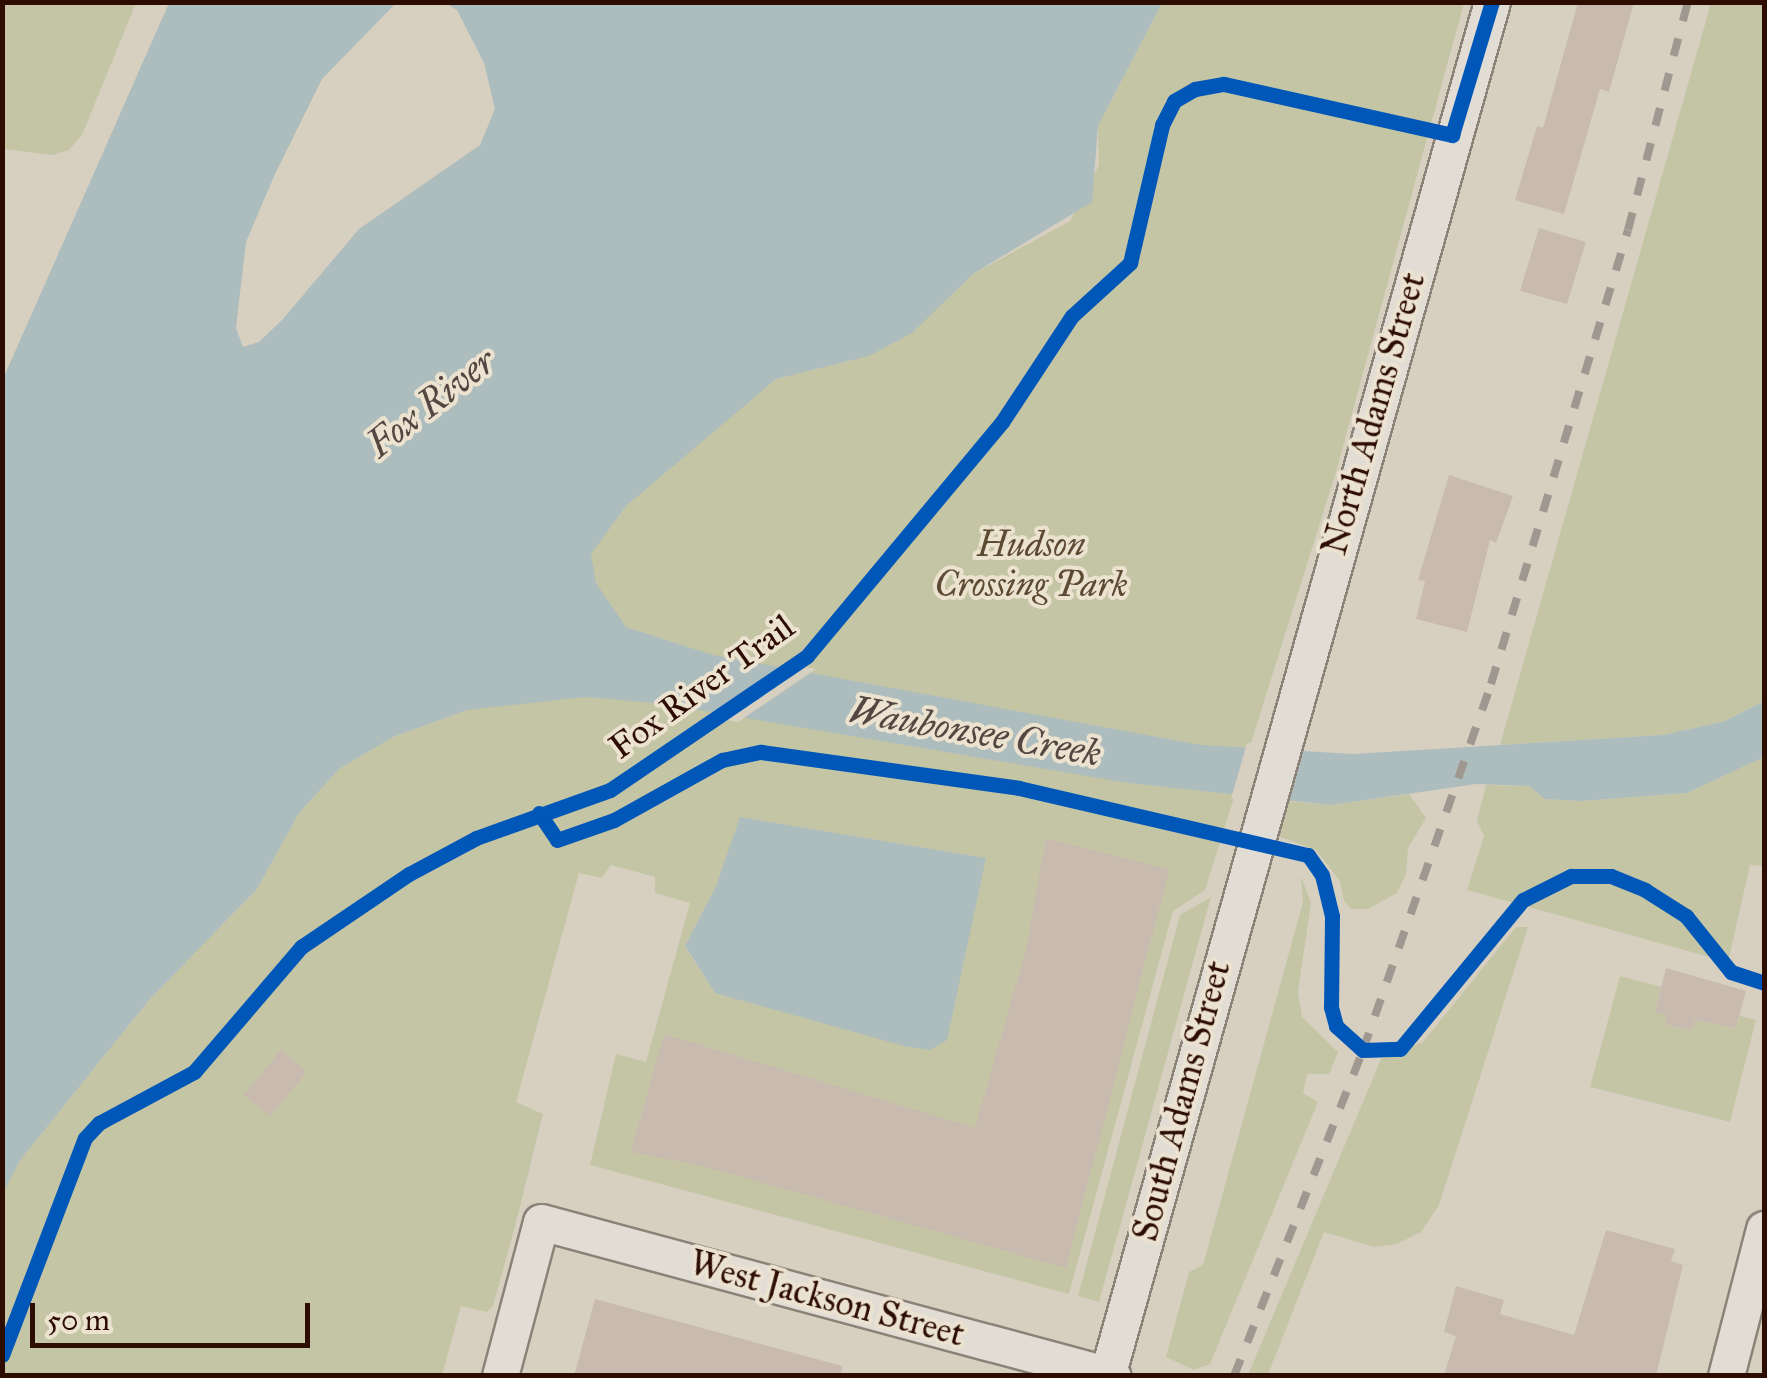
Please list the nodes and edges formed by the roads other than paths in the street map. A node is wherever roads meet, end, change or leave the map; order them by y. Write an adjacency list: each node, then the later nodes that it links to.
1 (1492, 2): 2 (street, North Adams Street)
2 (1257, 826): 4 (street, South Adams Street)
3 (1764, 1229): 6 (street)
4 (1109, 1375): 5 (street, West Jackson Street)
5 (500, 1376)
6 (1726, 1376)

